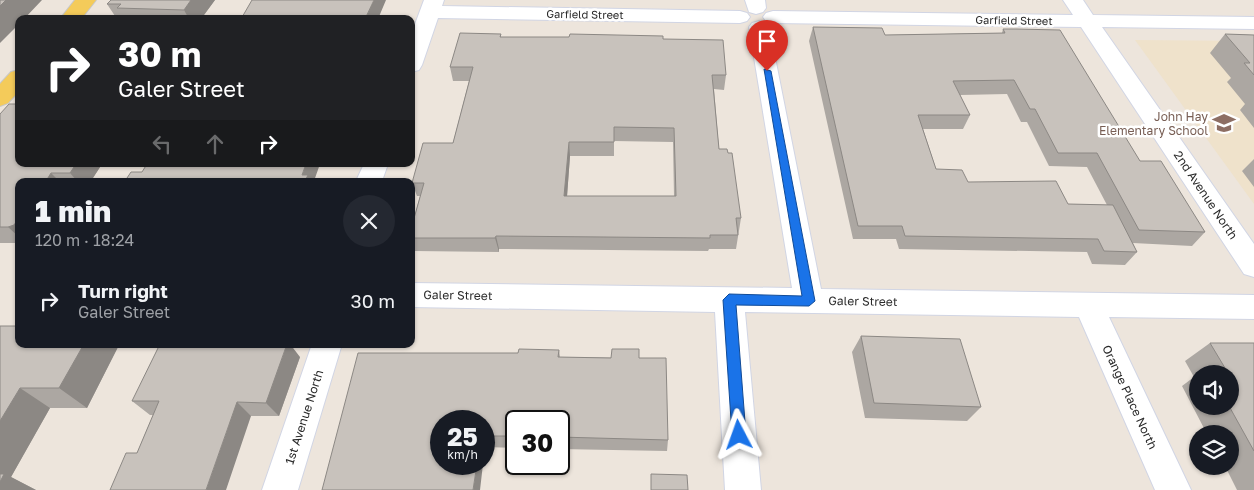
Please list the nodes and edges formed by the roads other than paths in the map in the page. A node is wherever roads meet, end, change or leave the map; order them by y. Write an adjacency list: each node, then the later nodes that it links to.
1 (86, 0): 5 (main road)
2 (1073, 0): 6 (street, 2nd Avenue North)
3 (432, 6): 4 (street, Garfield Street); 8 (street)
4 (757, 14): 6 (street, Garfield Street); 14 (street)
5 (73, 15)
6 (1086, 21): 7 (street, Garfield Street); 11 (street, 2nd Avenue North)
7 (1254, 23)
8 (415, 54)
9 (15, 81): 10 (main road)
10 (0, 98)
11 (1254, 266)
12 (415, 294): 13 (street, Galer Street)
13 (729, 300): 14 (street, Galer Street); 19 (street)
14 (809, 301): 15 (street, Galer Street)
15 (1088, 305): 16 (street, Galer Street); 20 (street, Orange Place North)
16 (1254, 307)
17 (326, 348): 18 (street, 1st Avenue North)
18 (280, 490)
19 (743, 490)
20 (1173, 490)

